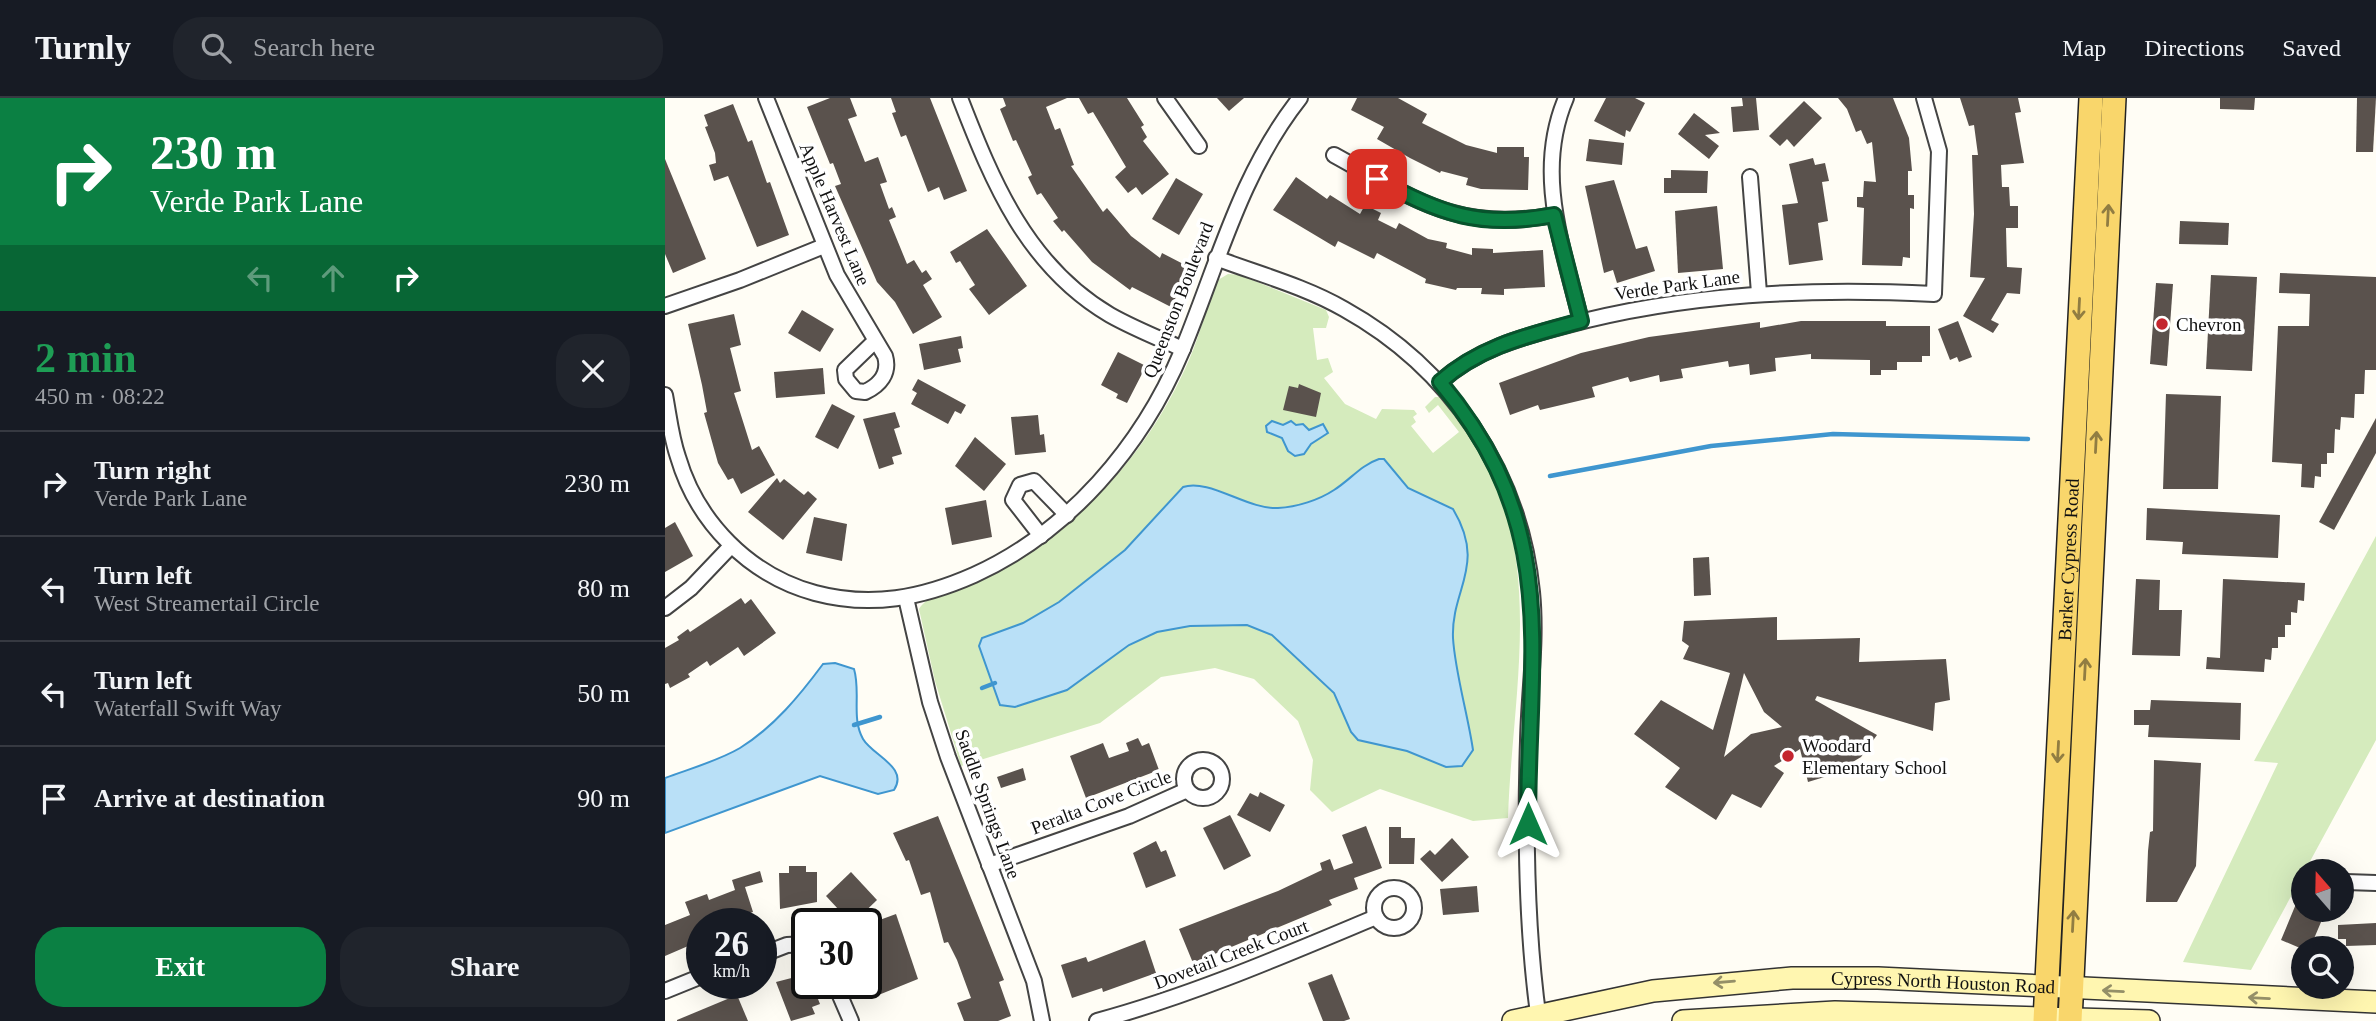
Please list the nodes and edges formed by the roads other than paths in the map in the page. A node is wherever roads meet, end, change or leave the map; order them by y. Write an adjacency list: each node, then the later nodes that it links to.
1 (767, 98): 15 (street, Apple Harvest Lane)
2 (960, 98): 22 (street)
3 (1165, 98): 11 (street)
4 (1300, 98): 16 (street, Queenston Boulevard)
5 (1566, 98): 14 (street)
6 (1924, 98): 17 (street, Verde Park Lane)
7 (2091, 98): 9 (main road, Barker Cypress Road)
8 (2114, 98): 10 (main road, Barker Cypress Road)
9 (2089, 132): 10 (main road); 21 (main road, Barker Cypress Road, one-way to 21)
10 (2112, 134): 21 (main road, Barker Cypress Road, one-way to 10)
11 (1199, 146)
12 (1333, 155): 14 (street)
13 (1750, 177): 17 (street)
14 (1554, 215): 19 (street)
15 (824, 246): 18 (street); 20 (street, Apple Harvest Lane)
16 (1216, 258): 22 (street, Queenston Boulevard); 23 (street)
17 (1759, 293): 19 (street, Verde Park Lane)
18 (665, 306)
19 (1581, 321): 23 (street, Verde Park Lane)
20 (875, 341)
21 (2089, 342): 30 (main road, Barker Cypress Road); 31 (main road, Barker Cypress Road, one-way to 21)
22 (1182, 349): 25 (street, Queenston Boulevard)
23 (1440, 382): 46 (street)
24 (665, 395): 27 (street, Queenston Boulevard)
25 (1067, 515): 26 (street, Queenston Boulevard); 26 (street)
26 (1041, 536): 28 (street, Queenston Boulevard)
27 (731, 546): 28 (street, Queenston Boulevard); 29 (street)
28 (906, 598): 33 (street, Saddle Springs Lane)
29 (665, 608)
30 (2060, 712): 31 (main road); 39 (main road, Barker Cypress Road, one-way to 39)
31 (2083, 712): 40 (main road, Barker Cypress Road, one-way to 31)
32 (1187, 790): 33 (street, Peralta Cove Circle)
33 (989, 865): 50 (street, Saddle Springs Lane)
34 (2354, 882): 35 (street)
35 (2376, 883)
36 (1376, 917): 51 (street, Dovetail Creek Court)
37 (1792, 978): 39 (main road, Cypress North Houston Road); 45 (main road); 46 (main road, Cypress North Houston Road, one-way to 46)
38 (686, 982): 41 (street)
39 (2046, 989): 40 (main road, Cypress North Houston Road); 47 (main road, Barker Cypress Road)
40 (2070, 989): 44 (main road, Cypress North Houston Road, one-way to 40); 48 (main road, Barker Cypress Road)
41 (665, 991)
42 (841, 999): 49 (street)
43 (2376, 1002): 44 (main road, Cypress North Houston Road)
44 (2313, 1011)
45 (1793, 1012): 47 (main road, Cypress North Houston Road); 53 (main road, Cypress North Houston Road)
46 (1538, 1018): 52 (main road, Cypress North Houston Road)
47 (2045, 1018): 48 (main road, Cypress North Houston Road)
48 (2070, 1019): 54 (main road, Cypress North Houston Road)
49 (851, 1021)
50 (1042, 1021)
51 (1097, 1021)
52 (1513, 1021)
53 (1683, 1021)
54 (2149, 1021)

